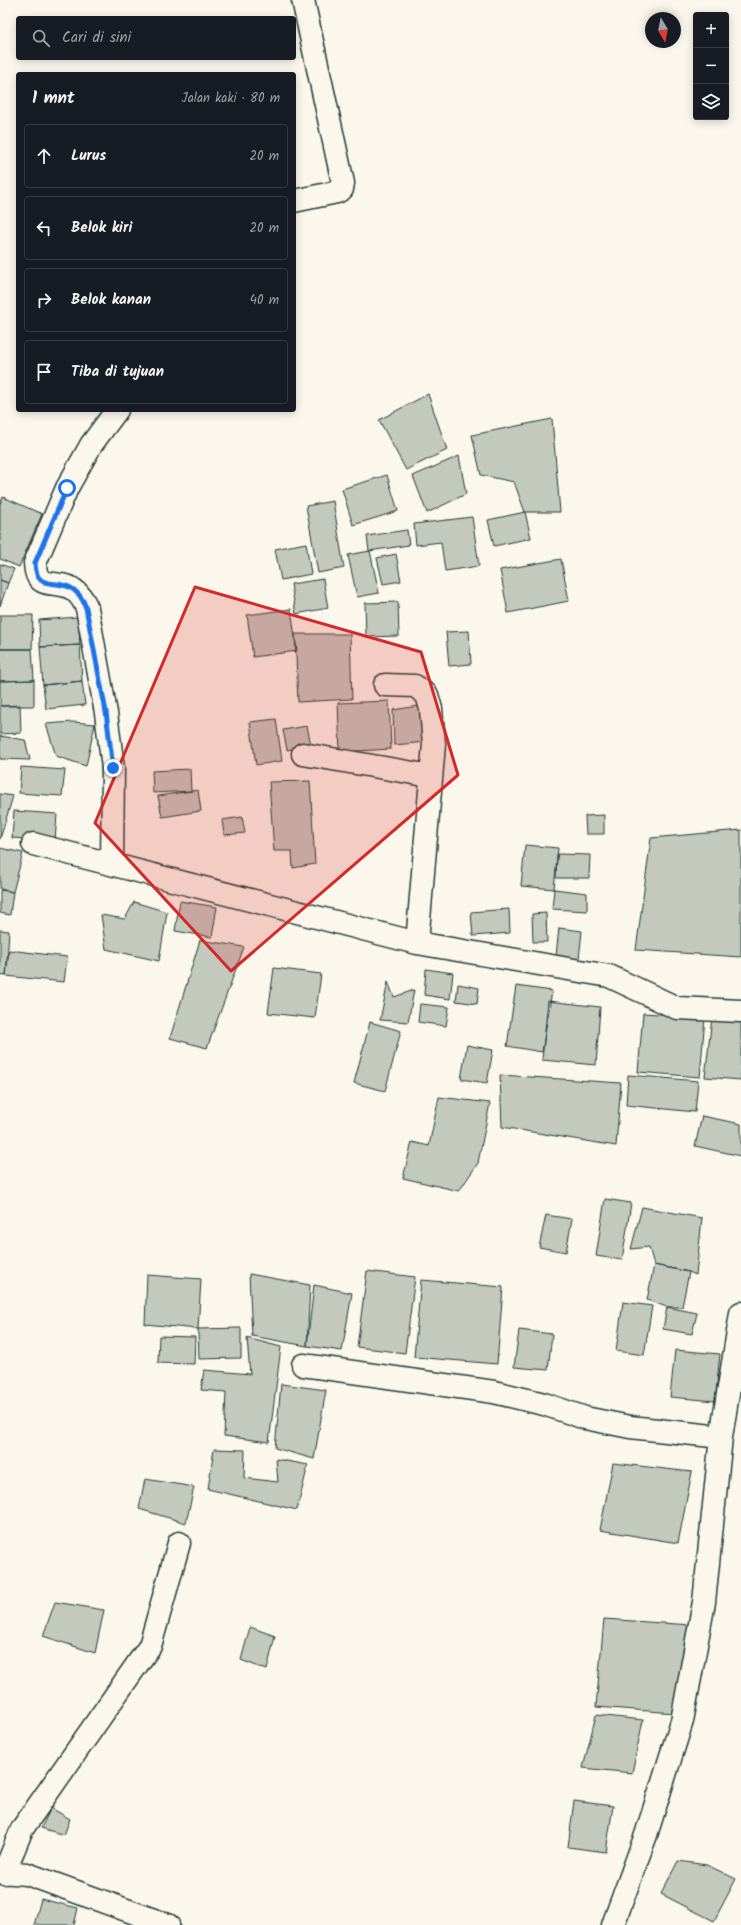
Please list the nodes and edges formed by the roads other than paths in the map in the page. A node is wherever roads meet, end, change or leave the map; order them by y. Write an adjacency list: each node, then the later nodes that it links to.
1 (303, 0): 2 (street)
2 (296, 201)
3 (116, 412): 8 (street)
4 (385, 684): 6 (street)
5 (303, 754): 6 (street)
6 (431, 776): 9 (street)
7 (33, 844): 8 (street)
8 (112, 864): 9 (street)
9 (417, 943): 10 (street)
10 (741, 1011)
11 (741, 1313): 13 (street)
12 (304, 1365): 13 (street)
13 (721, 1436): 17 (street)
14 (179, 1543): 15 (street)
15 (2, 1872): 16 (street)
16 (168, 1925)
17 (613, 1925)

